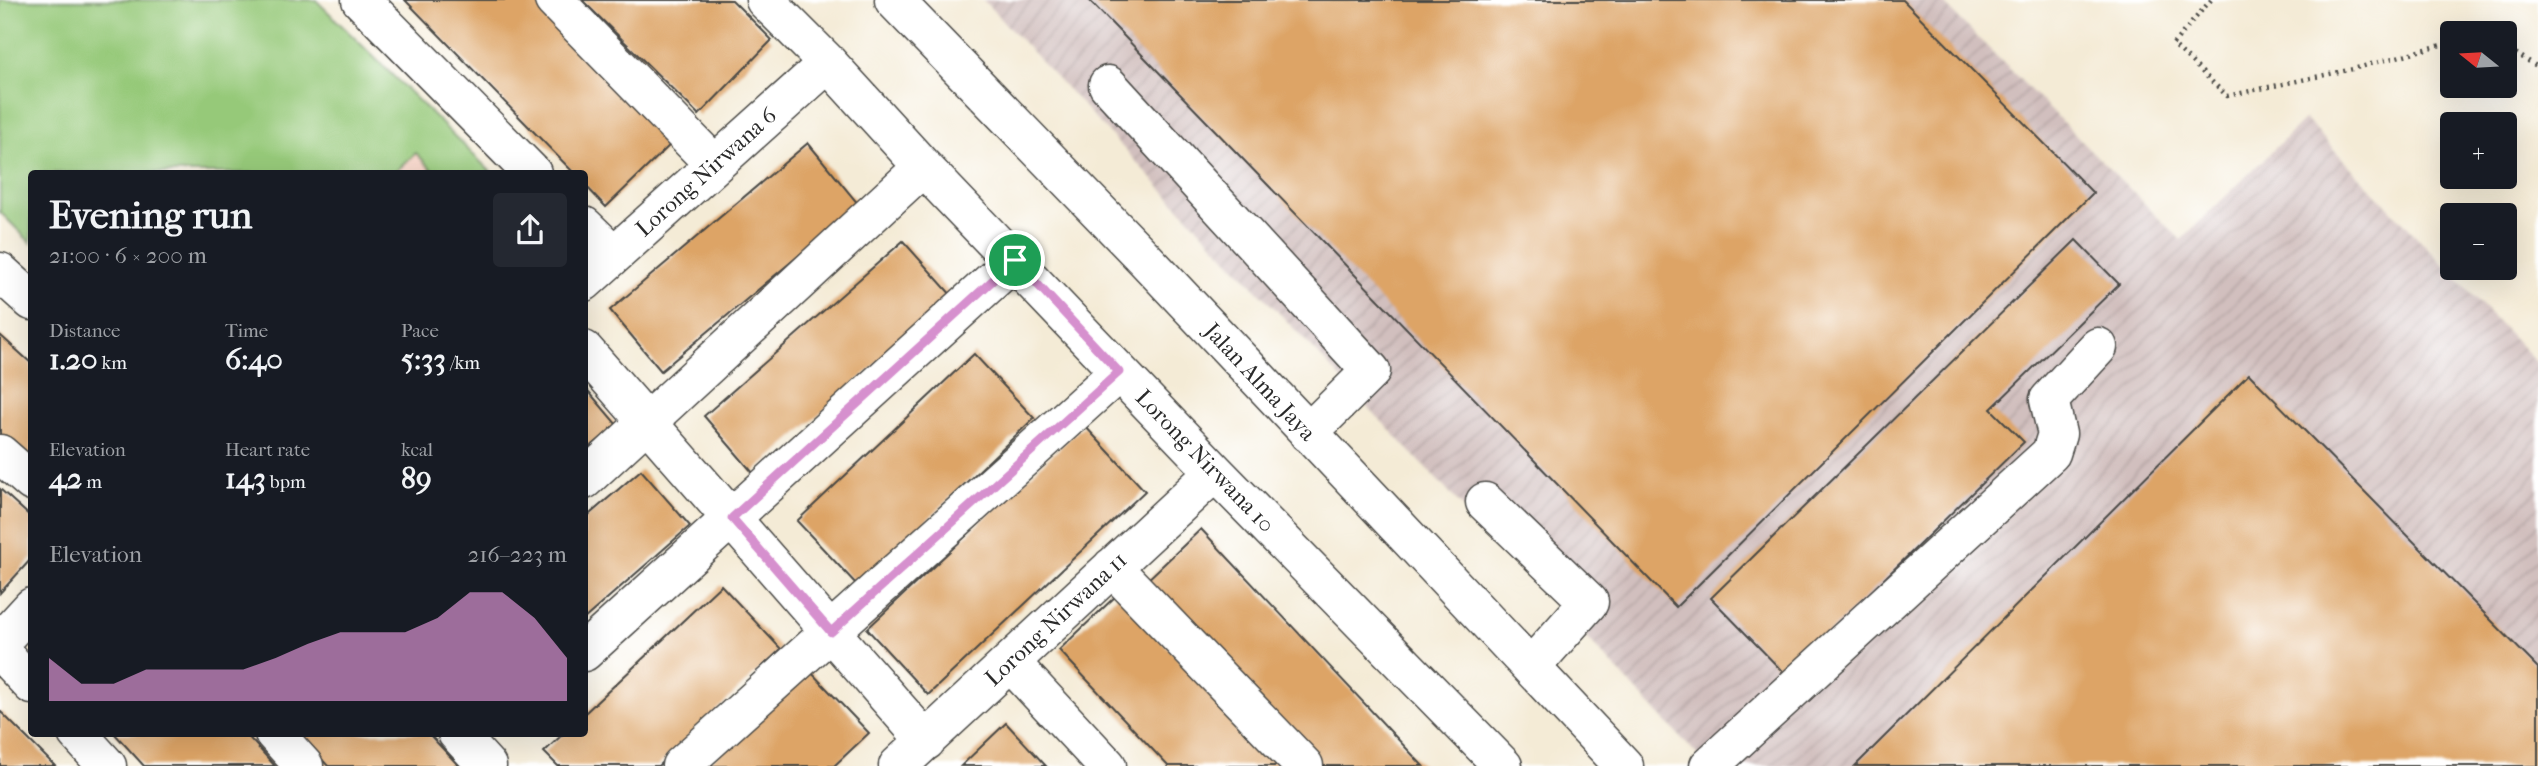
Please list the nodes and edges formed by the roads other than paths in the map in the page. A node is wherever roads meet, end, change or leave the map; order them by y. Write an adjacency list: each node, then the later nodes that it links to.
1 (361, 0): 9 (street)
2 (554, 0): 7 (street)
3 (765, 0): 5 (street, Lorong Nirwana 10)
4 (894, 0): 20 (street, Jalan Alma Jaya)
5 (828, 63): 7 (street, Lorong Nirwana 6); 8 (street, Lorong Nirwana 10)
6 (1108, 86): 20 (street)
7 (714, 164): 11 (street, Lorong Nirwana 6)
8 (923, 167): 12 (street, Lorong Nirwana 10); 19 (street)
9 (530, 170)
10 (588, 230): 11 (street)
11 (614, 255): 14 (street, Lorong Nirwana 6)
12 (1015, 260): 18 (street, Lorong Nirwana 10); 26 (street)
13 (0, 272): 15 (street)
14 (588, 278)
15 (28, 296)
16 (2098, 347): 46 (street)
17 (588, 355): 19 (street)
18 (1119, 372): 22 (street, Lorong Nirwana 10); 29 (street)
19 (648, 423): 23 (street); 26 (street)
20 (1308, 433): 34 (street, Jalan Alma Jaya)
21 (0, 454): 24 (street)
22 (1215, 472): 27 (street, Lorong Nirwana 11); 44 (street, Lorong Nirwana 10)
23 (588, 476)
24 (28, 478)
25 (1485, 502): 34 (street)
26 (732, 518): 29 (street); 31 (street)
27 (1112, 567): 33 (street, Lorong Nirwana 11); 43 (street)
28 (28, 611): 30 (street)
29 (831, 632): 38 (street); 41 (street)
30 (0, 642)
31 (588, 648)
32 (0, 651): 35 (street)
33 (1010, 662): 38 (street, Lorong Nirwana 11); 42 (street)
34 (1531, 667): 45 (street, Jalan Alma Jaya)
35 (28, 681)
36 (81, 737): 39 (street)
37 (278, 737): 40 (street)
38 (913, 757)
39 (107, 766)
40 (303, 766)
41 (681, 766)
42 (1107, 766)
43 (1304, 766)
44 (1503, 766)
45 (1624, 766)
46 (1709, 766)

